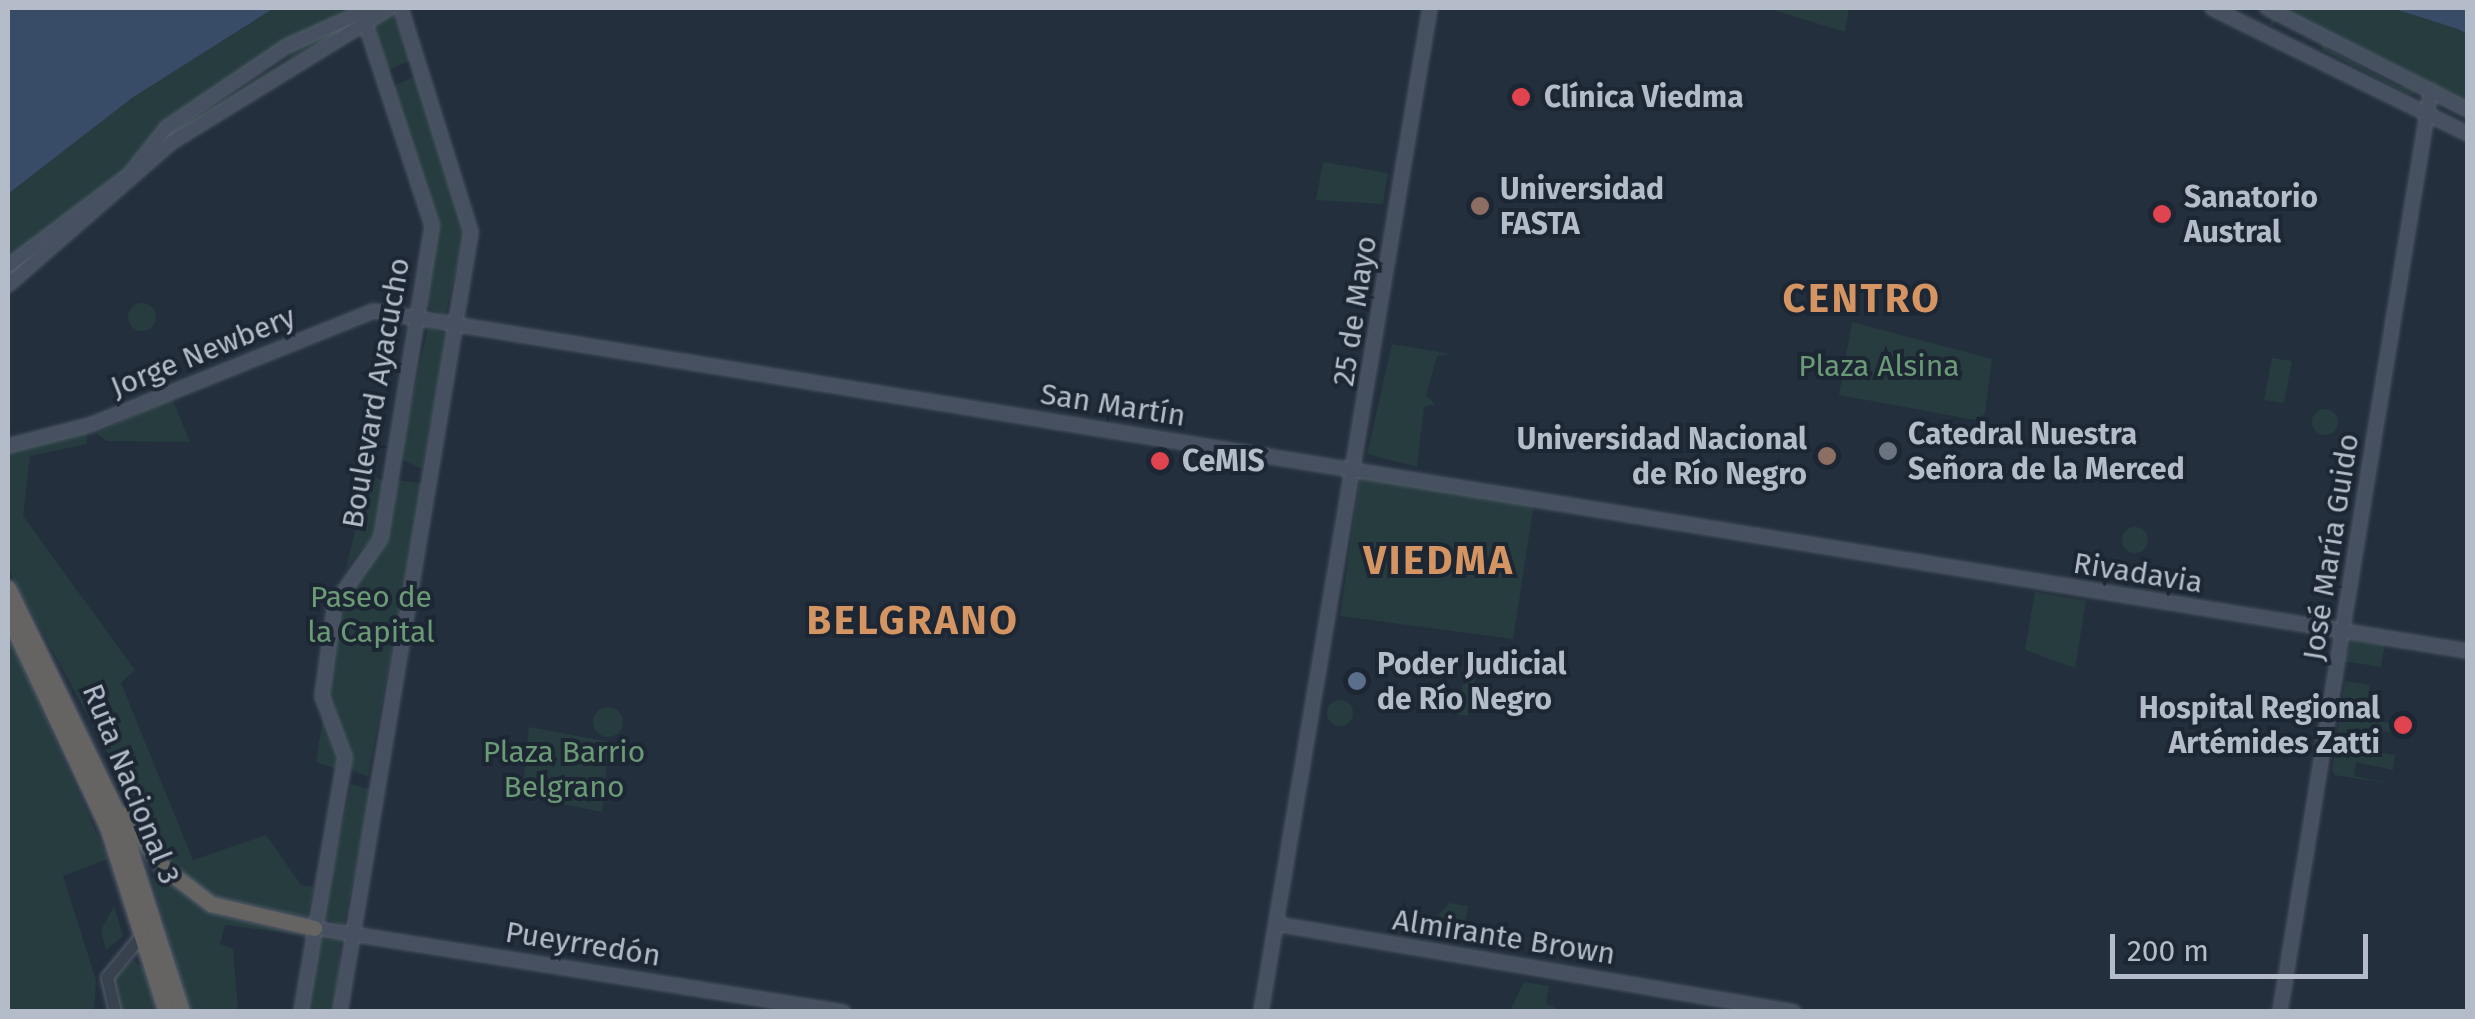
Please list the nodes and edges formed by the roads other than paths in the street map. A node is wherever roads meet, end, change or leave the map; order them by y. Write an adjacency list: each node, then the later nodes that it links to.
1 (390, 8): 7 (main road)
2 (401, 8): 15 (main road)
3 (1422, 8): 17 (main road, 25 de Mayo)
4 (1430, 8): 17 (main road, 25 de Mayo)
5 (2212, 8): 10 (main road)
6 (2267, 8): 8 (main road)
7 (365, 14): 12 (main road); 13 (main road); 14 (main road, Boulevard Ayacucho)
8 (2431, 90): 9 (main road); 10 (main road, José María Guido)
9 (2468, 110)
10 (2427, 111): 11 (main road); 21 (main road, José María Guido)
11 (2468, 134)
12 (8, 266)
13 (8, 285)
14 (417, 318): 15 (main road, San Martín); 16 (main road, Jorge Newbery); 25 (main road, Boulevard Ayacucho)
15 (456, 325): 17 (main road, San Martín); 27 (main road)
16 (8, 446)
17 (1351, 467): 18 (main road, San Martín); 24 (main road, 25 de Mayo)
18 (1801, 542): 21 (main road, Rivadavia)
19 (8, 588): 23 (highway, Ruta Nacional 3)
20 (8, 616): 26 (highway, Ruta Nacional 3)
21 (2343, 630): 22 (main road, Rivadavia); 36 (main road, José María Guido)
22 (2468, 651)
23 (106, 786): 25 (highway); 30 (highway, Ruta Nacional 3)
24 (1276, 924): 34 (main road, 25 de Mayo); 35 (main road, Almirante Brown)
25 (314, 928): 27 (main road, Pueyrredón); 31 (main road, Boulevard Ayacucho)
26 (144, 932): 28 (street); 29 (highway, Ruta Nacional 3)
27 (354, 935): 32 (main road); 33 (main road, Pueyrredón)
28 (115, 1012)
29 (166, 1012)
30 (182, 1012)
31 (301, 1012)
32 (340, 1012)
33 (843, 1012)
34 (1261, 1012)
35 (1794, 1012)
36 (2280, 1012)

